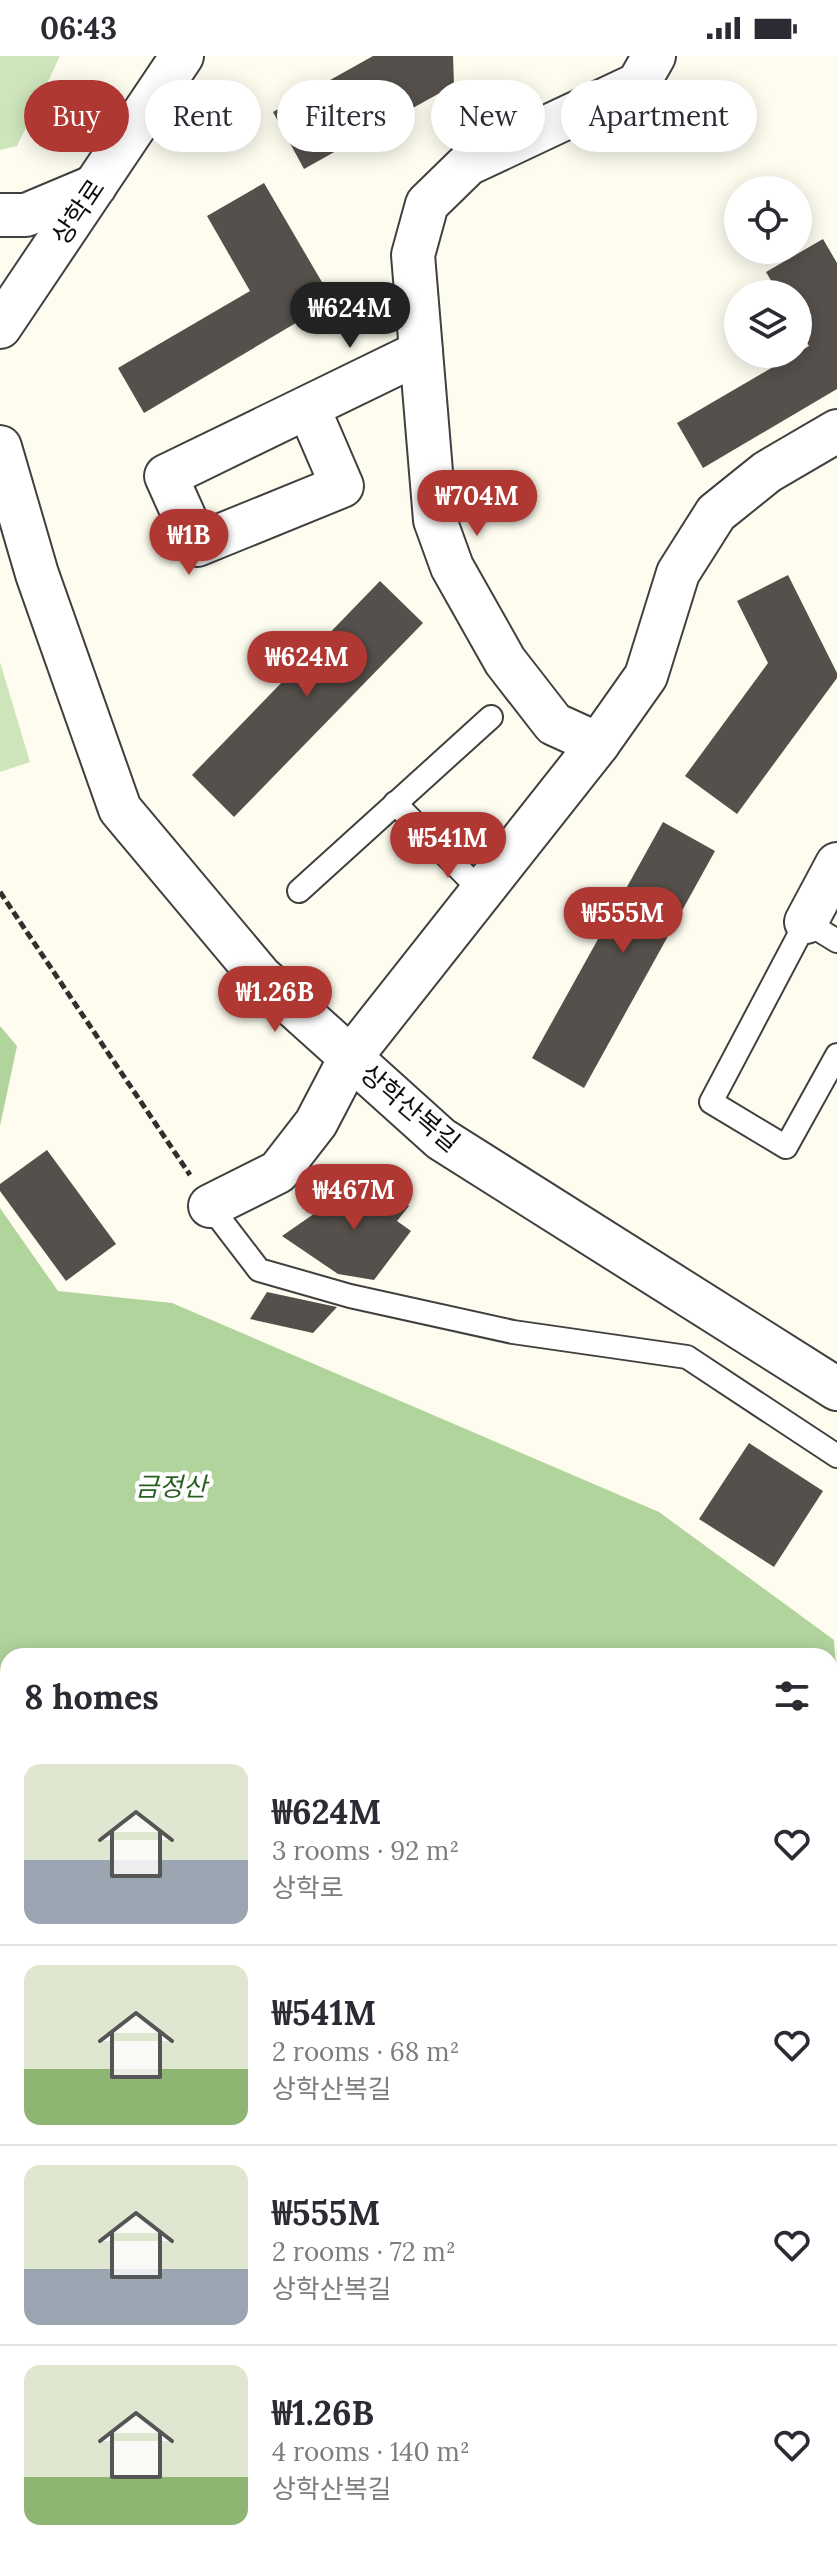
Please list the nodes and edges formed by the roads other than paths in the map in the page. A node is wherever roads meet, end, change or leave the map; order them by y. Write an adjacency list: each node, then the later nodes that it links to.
1 (182, 56): 3 (street, 상학로)
2 (654, 56): 6 (street)
3 (95, 186): 4 (street); 5 (street, 상학로)
4 (0, 215)
5 (0, 327)
6 (421, 352): 7 (street); 11 (street)
7 (308, 407)
8 (837, 431): 11 (street)
9 (0, 447): 18 (street, 상학산복길)
10 (491, 717): 12 (lane)
11 (598, 744): 15 (street)
12 (395, 803): 14 (lane); 15 (lane)
13 (837, 864): 16 (street)
14 (299, 891)
15 (481, 891): 18 (street)
16 (822, 932): 17 (lane)
17 (837, 1055)
18 (350, 1058): 19 (street); 20 (street, 상학산복길)
19 (210, 1206): 21 (lane)
20 (837, 1389)
21 (837, 1456)

